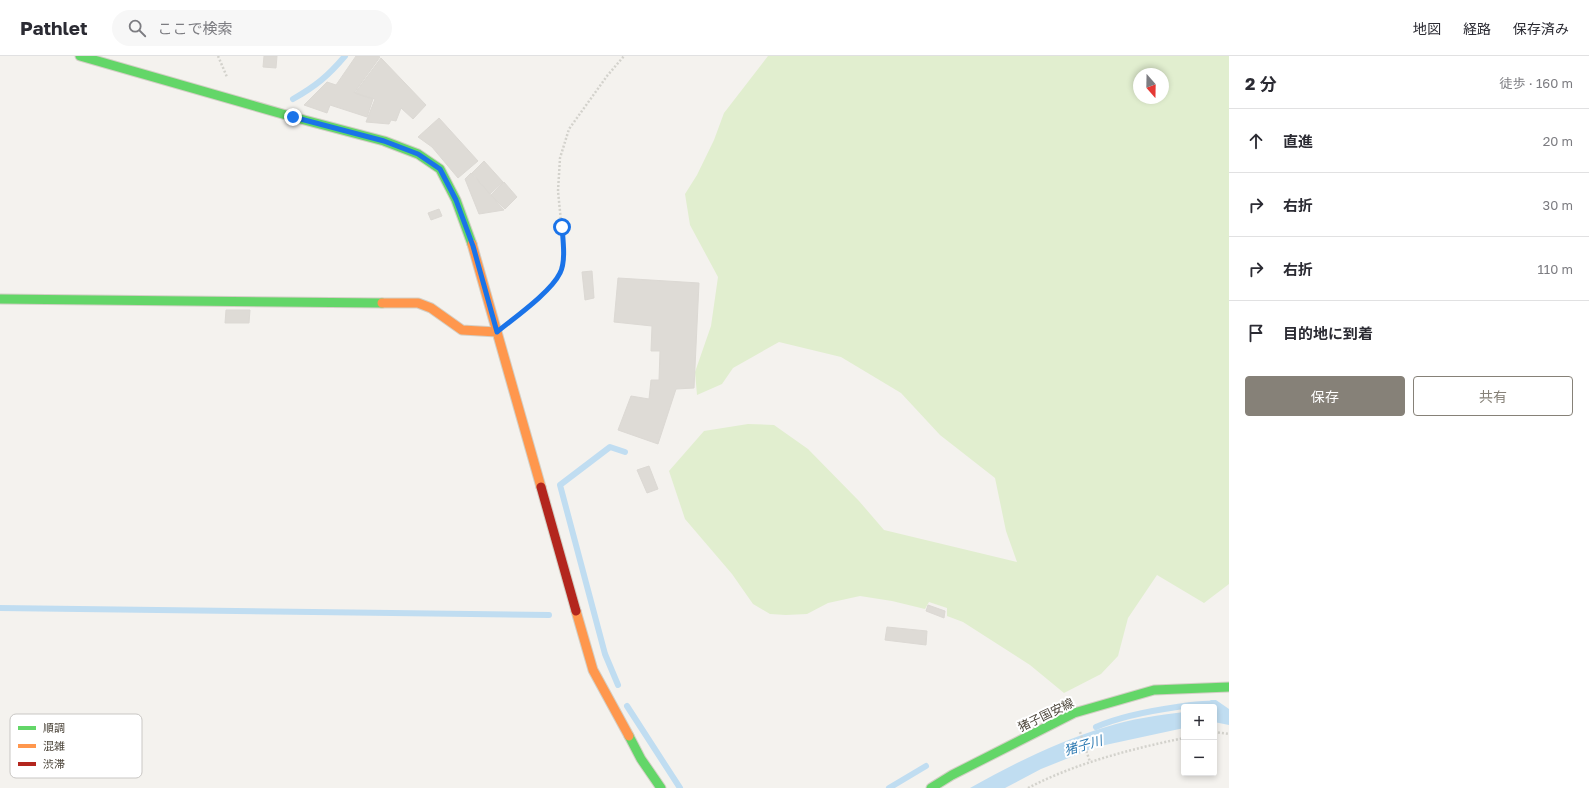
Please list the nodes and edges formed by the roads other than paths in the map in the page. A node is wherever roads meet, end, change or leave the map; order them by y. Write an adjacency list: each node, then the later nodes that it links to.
1 (80, 56): 3 (street)
2 (0, 299): 3 (street)
3 (497, 332): 5 (street)
4 (1229, 687): 6 (street, 猪子国安線)
5 (661, 788)
6 (931, 788)

